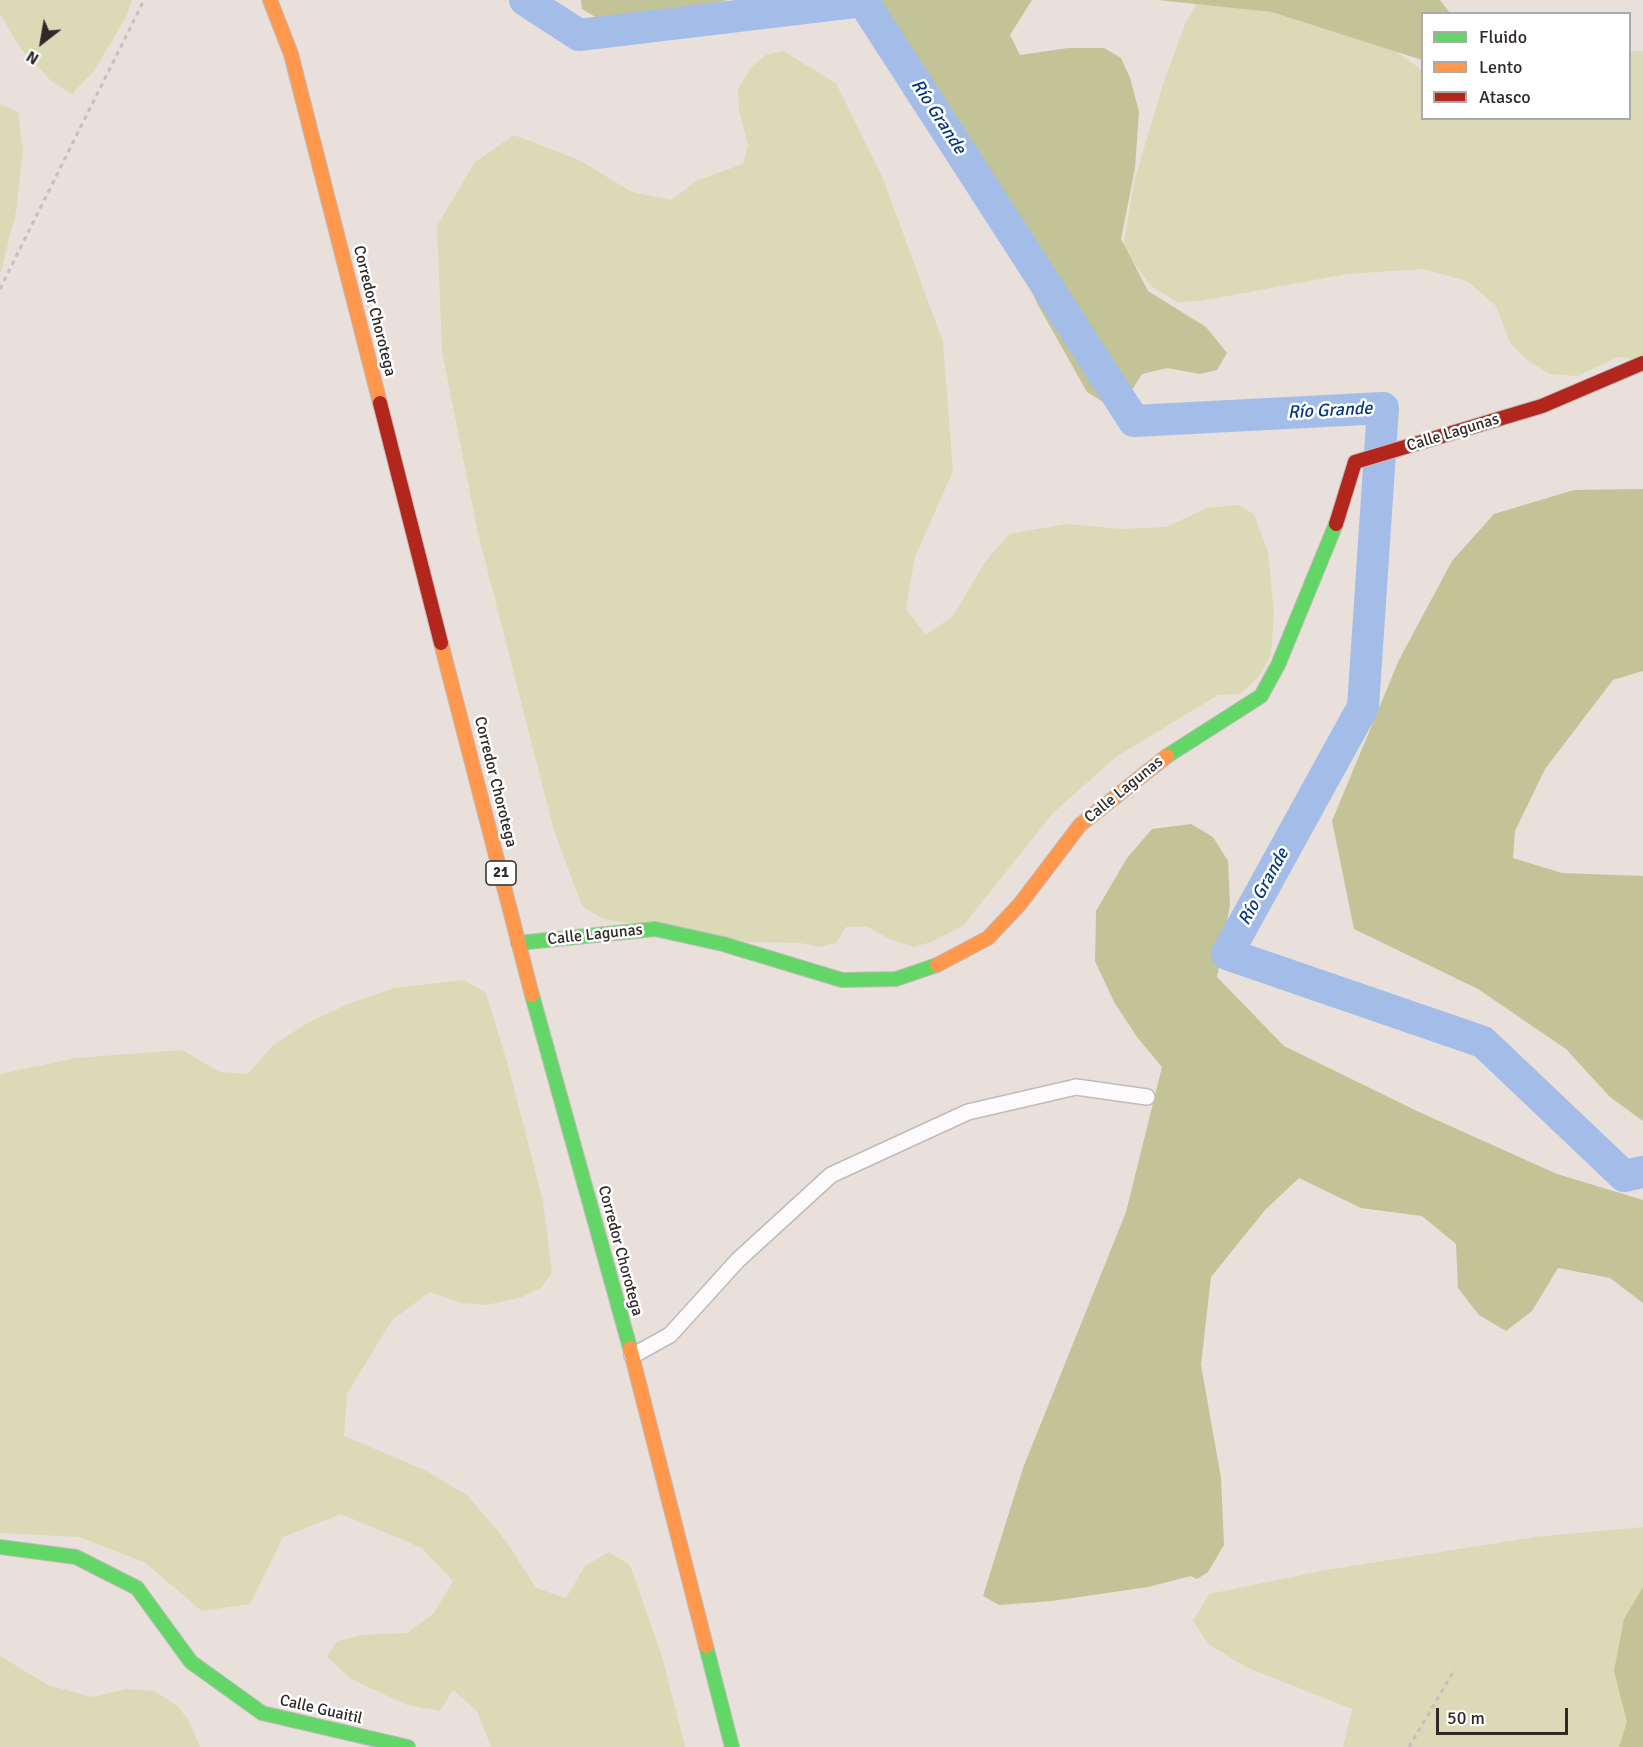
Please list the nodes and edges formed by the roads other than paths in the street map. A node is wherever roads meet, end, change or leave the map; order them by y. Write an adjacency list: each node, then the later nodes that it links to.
1 (270, 0): 3 (street, Corredor Chorotega / 21)
2 (1643, 363): 3 (street, Calle Lagunas)
3 (518, 943): 5 (street, Corredor Chorotega / 21)
4 (1147, 1097): 5 (street)
5 (632, 1356): 8 (street, Corredor Chorotega / 21)
6 (0, 1547): 7 (street, Calle Guaitil)
7 (408, 1747)
8 (732, 1747)

